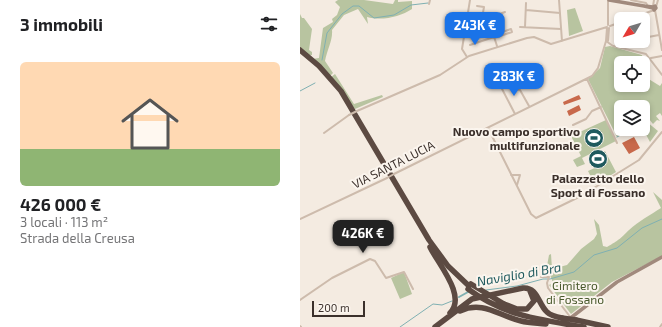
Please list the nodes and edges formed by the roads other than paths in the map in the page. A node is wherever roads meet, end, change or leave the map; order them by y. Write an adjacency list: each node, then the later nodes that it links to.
1 (430, 0): 9 (street)
2 (470, 0): 17 (street)
3 (559, 0): 15 (street)
4 (609, 0): 11 (main road); 24 (street, VIA SANTA LUCIA)
5 (631, 0): 11 (street)
6 (654, 0): 11 (street)
7 (658, 0): 11 (street)
8 (526, 3): 13 (street)
9 (429, 4)
10 (477, 6): 18 (street)
11 (654, 8): 12 (main road); 16 (street); 27 (street)
12 (662, 9)
13 (526, 10): 15 (street); 23 (street)
14 (505, 12): 19 (street)
15 (560, 12): 26 (street)
16 (645, 12)
17 (468, 15): 18 (street); 39 (street)
18 (482, 18): 19 (street)
19 (488, 18): 25 (street)
20 (614, 25): 24 (street)
21 (468, 27): 25 (street)
22 (520, 27): 23 (street)
23 (525, 27): 26 (street)
24 (608, 27): 30 (street); 31 (street, VIA SANTA LUCIA)
25 (491, 28): 28 (street)
26 (561, 29): 30 (street)
27 (659, 35): 29 (street); 36 (street)
28 (494, 36): 28 (street); 33 (street); 35 (street)
29 (650, 37)
30 (562, 41): 35 (street)
31 (607, 41): 32 (street); 34 (street, VIA SANTA LUCIA)
32 (609, 44): 34 (street); 40 (street)
33 (470, 45)
34 (606, 45): 42 (street, VIA SANTA LUCIA)
35 (497, 46): 39 (street)
36 (662, 50)
37 (300, 52): 56 (highway); 59 (highway)
38 (662, 56): 40 (street)
39 (467, 57): 51 (street, bridge)
40 (651, 58): 41 (street)
41 (662, 75)
42 (587, 79): 45 (street, VIA SANTA LUCIA); 46 (street)
43 (500, 87): 47 (street)
44 (515, 89): 45 (street)
45 (529, 107): 47 (street, VIA SANTA LUCIA)
46 (601, 107): 48 (street); 52 (street)
47 (515, 114): 49 (street, VIA SANTA LUCIA)
48 (573, 125)
49 (488, 128): 53 (street); 55 (street, VIA SANTA LUCIA, bridge)
50 (662, 132): 54 (street)
51 (324, 134)
52 (617, 143)
53 (511, 175): 54 (street); 54 (street)
54 (517, 186)
55 (300, 219)
56 (426, 239): 59 (highway); 65 (highway)
57 (662, 257): 63 (main road)
58 (541, 277): 63 (street)
59 (469, 286): 61 (highway, bridge); 63 (highway, bridge)
60 (413, 289): 62 (street)
61 (517, 289): 63 (highway, bridge); 65 (highway)
62 (300, 300)
63 (578, 322): 66 (main road); 68 (highway); 69 (highway)
64 (662, 324): 71 (street)
65 (438, 326): 67 (highway, bridge)
66 (559, 327)
67 (566, 327)
68 (588, 327)
69 (608, 327): 70 (highway)
70 (611, 327)
71 (660, 327)

